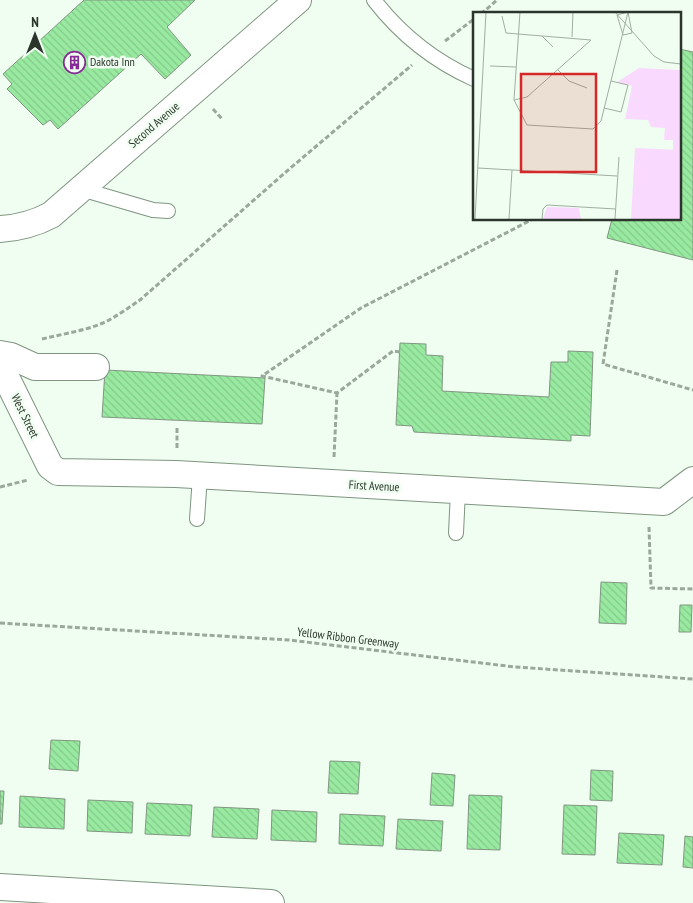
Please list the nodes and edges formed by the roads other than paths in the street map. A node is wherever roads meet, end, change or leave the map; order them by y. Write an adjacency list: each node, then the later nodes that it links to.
1 (298, 0): 4 (street, Second Avenue)
2 (383, 11): 3 (lane)
3 (473, 78)
4 (81, 189): 5 (lane); 6 (street, Second Avenue)
5 (168, 211)
6 (0, 230)
7 (0, 354): 9 (street)
8 (0, 365): 10 (street, West Street)
9 (96, 367)
10 (50, 466): 11 (street, First Avenue)
11 (200, 476): 13 (street, First Avenue); 14 (lane)
12 (693, 480): 13 (street, First Avenue)
13 (458, 491): 15 (lane)
14 (197, 519)
15 (456, 533)
16 (0, 887): 17 (street)
17 (271, 903)

